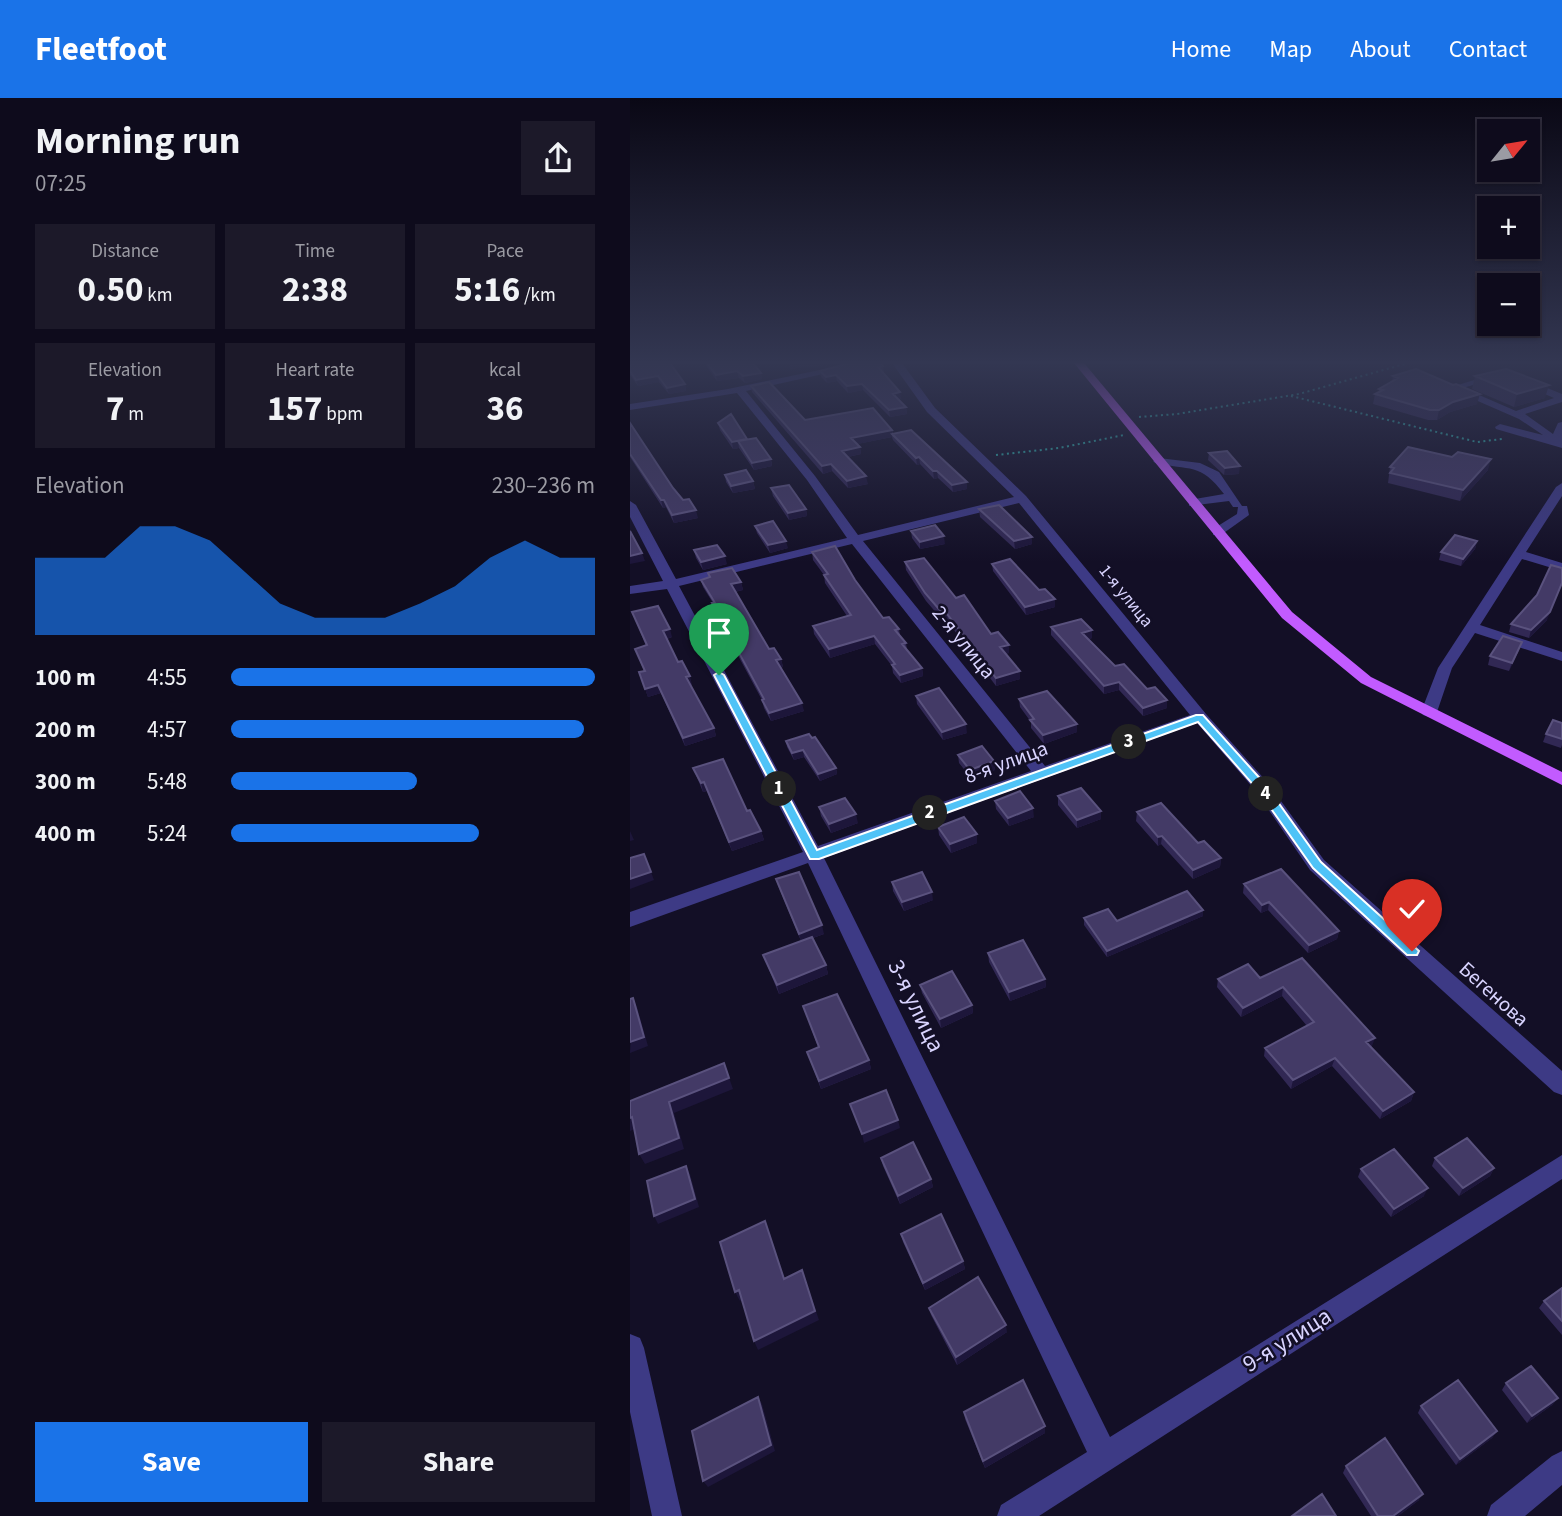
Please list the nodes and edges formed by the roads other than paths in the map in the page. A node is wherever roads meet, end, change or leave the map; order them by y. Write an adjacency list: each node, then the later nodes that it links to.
1 (771, 429): 14 (street, 2-я улица)
2 (951, 429): 9 (street, 1-я улица)
3 (1132, 429): 7 (main road)
4 (1509, 429): 6 (street)
5 (1543, 429): 6 (street)
6 (1558, 444)
7 (1159, 461): 10 (main road); 11 (street)
8 (1562, 487): 15 (street)
9 (1022, 499): 14 (street); 22 (street, 1-я улица)
10 (1193, 503): 11 (street); 13 (main road)
11 (1237, 503): 13 (street)
12 (630, 505): 17 (street, 3-я улица)
13 (1217, 532): 21 (main road)
14 (855, 538): 17 (street); 23 (street, 2-я улица)
15 (1519, 554): 16 (street); 19 (street)
16 (1562, 567)
17 (672, 584): 18 (street); 25 (street, 3-я улица)
18 (630, 590)
19 (1471, 626): 20 (street); 21 (street)
20 (1562, 657)
21 (1429, 712): 24 (main road)
22 (1200, 717): 23 (street, 8-я улица); 27 (street, Бегенова)
23 (1041, 773): 25 (street, 8-я улица)
24 (1562, 779)
25 (814, 856): 26 (street, 8-я улица); 30 (street, 3-я улица)
26 (630, 920)
27 (1562, 1085)
28 (1562, 1166): 30 (street, 9-я улица)
29 (630, 1348): 32 (street)
30 (1104, 1456): 33 (street, 9-я улица)
31 (1562, 1466): 34 (street)
32 (667, 1516)
33 (1012, 1516)
34 (1502, 1516)

